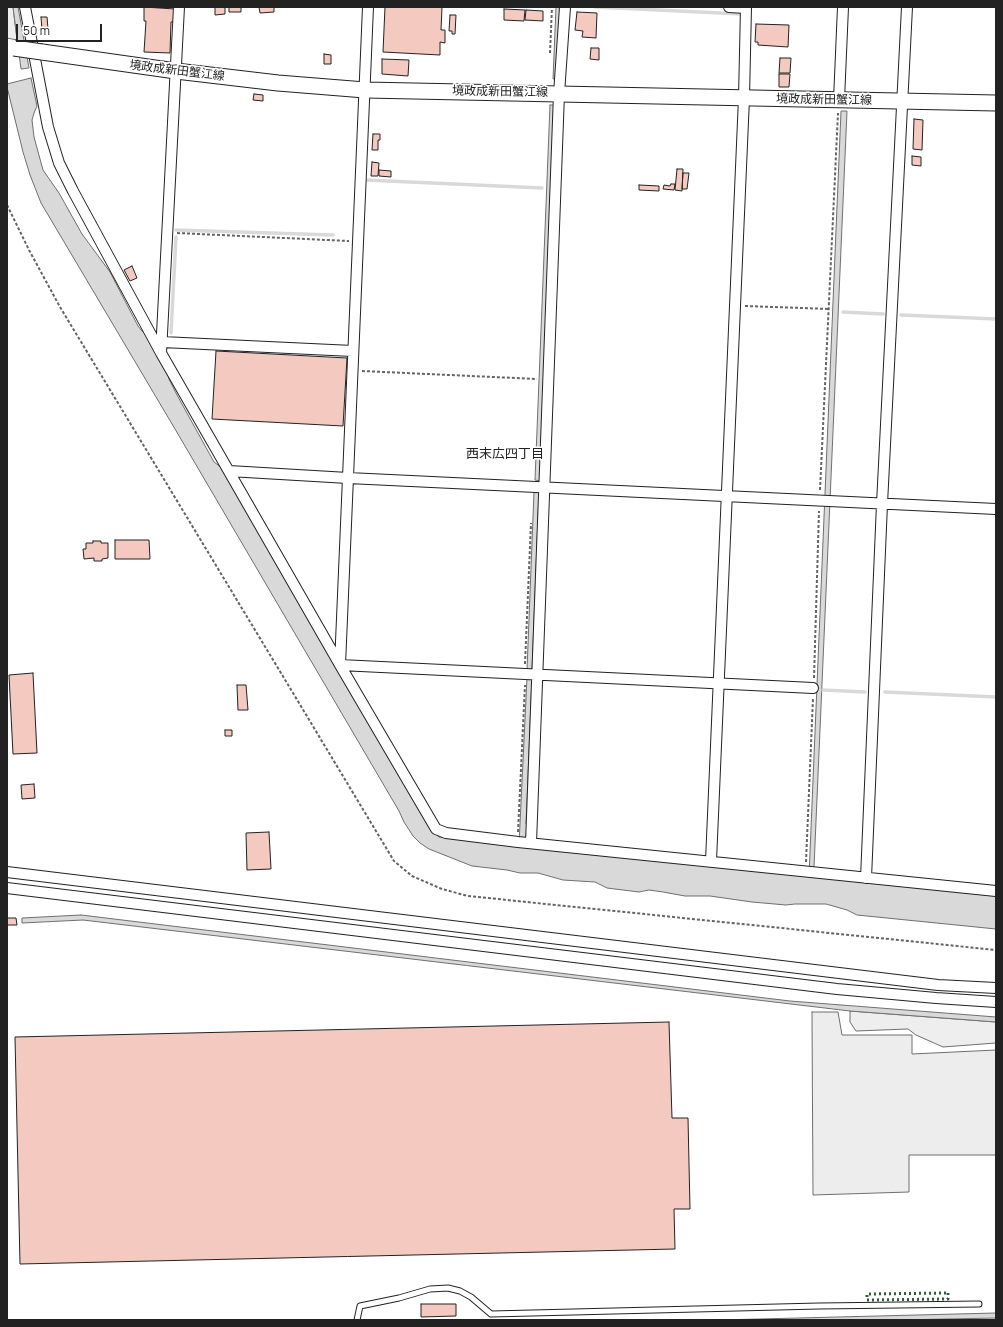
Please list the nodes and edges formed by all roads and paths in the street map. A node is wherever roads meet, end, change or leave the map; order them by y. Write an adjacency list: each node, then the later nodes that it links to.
1 (25, 7): 22 (street)
2 (179, 7): 10 (street)
3 (368, 7): 11 (street)
4 (565, 7): 12 (street)
5 (729, 7): 6 (street)
6 (746, 7): 13 (street)
7 (843, 7): 14 (street)
8 (907, 7): 15 (street)
9 (10, 48): 10 (main road, 境政成新田蟹江線, bridge)
10 (176, 71): 11 (main road, 境政成新田蟹江線); 18 (street)
11 (365, 90): 12 (main road, 境政成新田蟹江線); 19 (street)
12 (559, 94): 13 (main road, 境政成新田蟹江線); 28 (street)
13 (744, 98): 14 (main road, 境政成新田蟹江線); 20 (street)
14 (839, 100): 15 (main road, 境政成新田蟹江線); 21 (path)
15 (902, 101): 16 (main road, 境政成新田蟹江線); 31 (street)
16 (996, 103)
17 (7, 205): 44 (path)
18 (167, 233): 19 (path); 22 (street)
19 (358, 241): 23 (street)
20 (735, 306): 21 (path); 29 (street)
21 (830, 309): 30 (path)
22 (162, 348): 23 (street); 26 (street)
23 (353, 351): 24 (street)
24 (352, 371): 25 (path); 27 (street)
25 (537, 379)
26 (229, 471): 27 (street); 33 (street)
27 (348, 478): 28 (street); 33 (street)
28 (545, 487): 29 (street); 34 (street)
29 (726, 496): 30 (street); 35 (street)
30 (820, 501): 31 (street); 36 (path)
31 (882, 504): 32 (street); 41 (street)
32 (996, 509)
33 (340, 665): 34 (street); 37 (street)
34 (538, 674): 35 (street); 37 (street)
35 (718, 683): 36 (street); 38 (street)
36 (813, 688): 40 (path)
37 (526, 842): 38 (street)
38 (711, 861): 40 (street)
39 (7, 872): 45 (street)
40 (810, 872): 41 (street)
41 (866, 878): 43 (street)
42 (7, 888): 46 (street)
43 (996, 891)
44 (996, 950)
45 (996, 988)
46 (996, 1002)
47 (980, 1304): 48 (lane)
48 (357, 1320)

